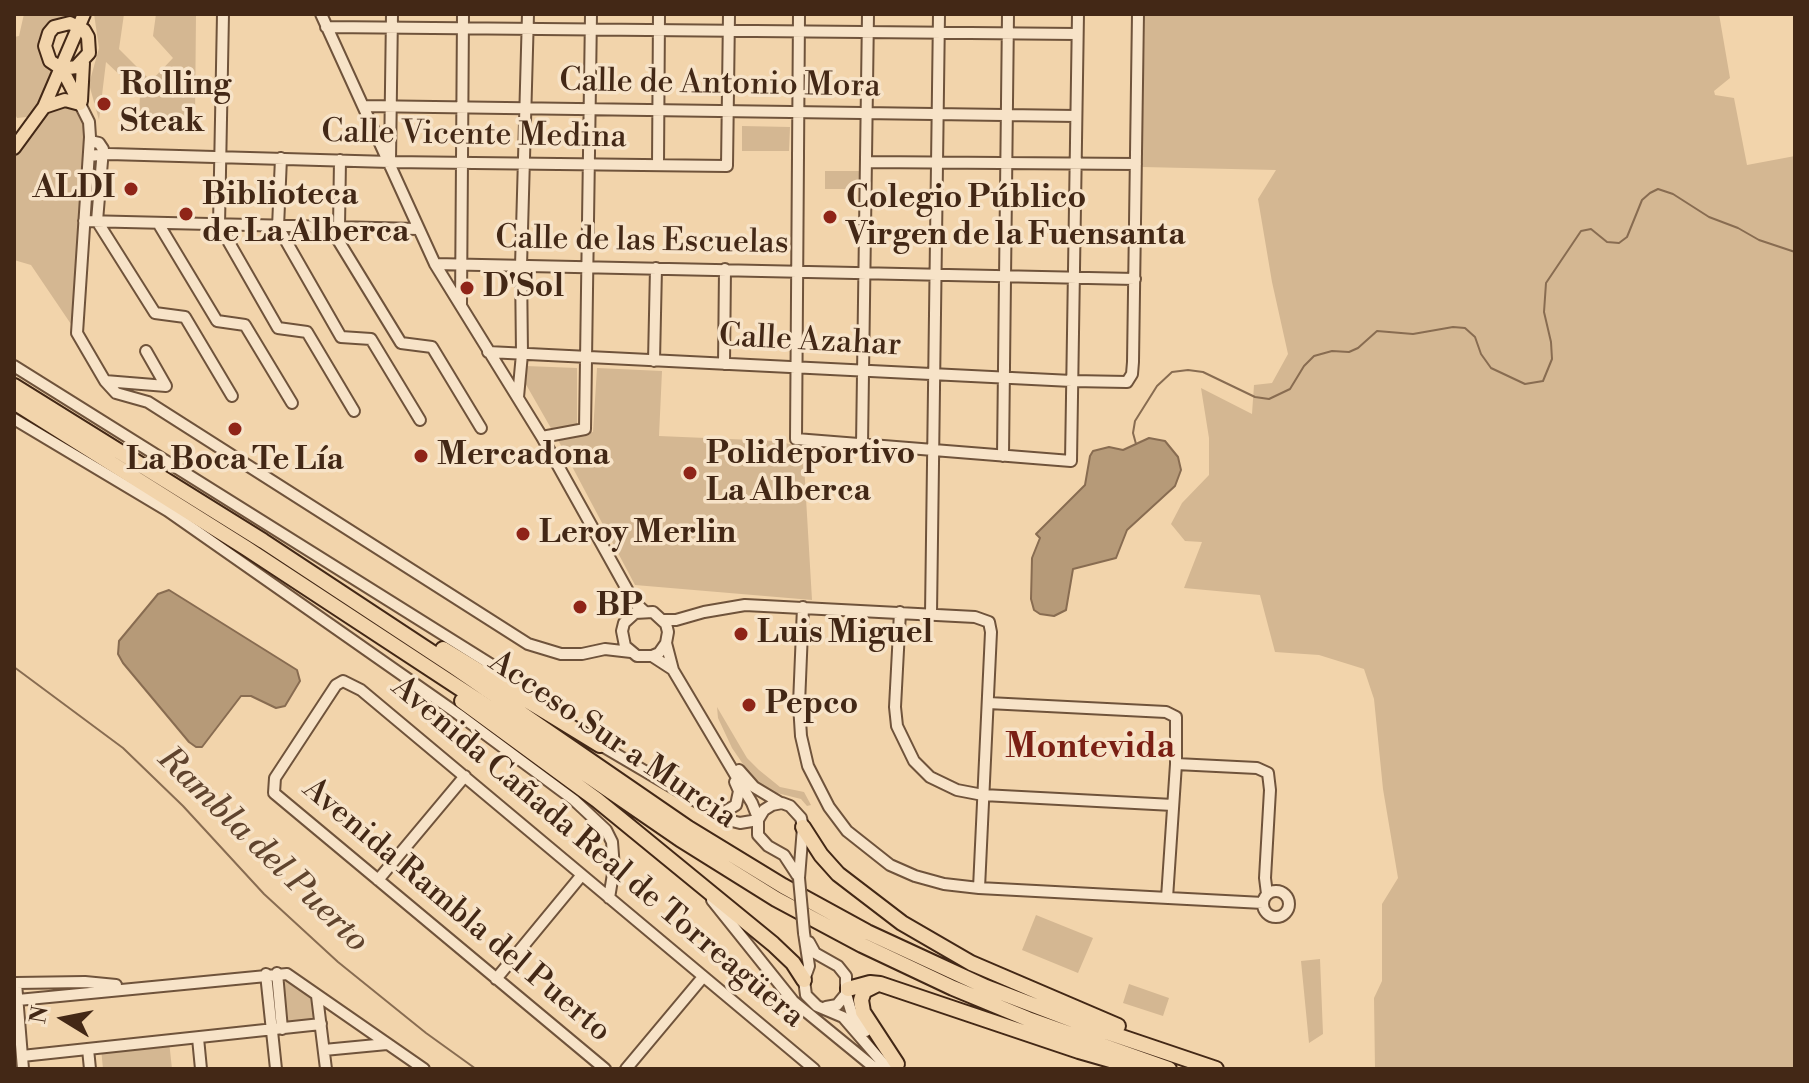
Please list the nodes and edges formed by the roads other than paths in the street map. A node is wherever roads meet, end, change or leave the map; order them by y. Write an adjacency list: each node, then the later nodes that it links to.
1 (223, 14): 50 (street)
2 (321, 14): 16 (street)
3 (392, 14): 17 (street)
4 (463, 14): 18 (street)
5 (528, 14): 19 (street)
6 (591, 14): 20 (street)
7 (659, 14): 21 (street)
8 (729, 14): 22 (street)
9 (799, 14): 23 (street)
10 (868, 14): 24 (street)
11 (939, 14): 25 (street)
12 (1008, 14): 26 (street)
13 (1078, 14): 27 (street)
14 (1138, 14): 61 (street)
15 (82, 20): 28 (main road); 29 (main road); 30 (main road)
16 (326, 27): 17 (street); 33 (street)
17 (392, 27): 18 (street); 34 (street)
18 (463, 28): 19 (street); 36 (street)
19 (528, 29): 20 (street); 37 (street)
20 (590, 29): 21 (street); 38 (street)
21 (659, 30): 22 (street); 39 (street)
22 (729, 31): 23 (street); 40 (street)
23 (799, 31): 24 (street); 41 (street)
24 (868, 32): 25 (street); 42 (street)
25 (938, 33): 26 (street); 43 (street)
26 (1008, 34): 27 (street); 44 (street)
27 (1077, 34): 45 (street)
28 (50, 61): 30 (main road); 31 (main road)
29 (83, 63): 30 (main road); 32 (main road)
30 (62, 69): 31 (main road); 32 (main road)
31 (53, 88): 35 (main road)
32 (80, 104): 35 (main road); 46 (street)
33 (363, 106): 34 (street, Calle de Antonio Mora); 53 (street)
34 (392, 106): 36 (street, Calle de Antonio Mora); 53 (street)
35 (44, 107): 47 (main road)
36 (463, 107): 37 (street, Calle de Antonio Mora); 55 (street)
37 (526, 108): 38 (street, Calle de Antonio Mora); 58 (street)
38 (589, 109): 39 (street, Calle de Antonio Mora); 59 (street)
39 (658, 110): 40 (street, Calle de Antonio Mora); 62 (street)
40 (728, 111): 41 (street, Calle de Antonio Mora); 62 (street, Calle Vicente Medina)
41 (798, 112): 42 (street, Calle de Antonio Mora); 76 (street)
42 (867, 113): 43 (street, Calle de Antonio Mora); 54 (street)
43 (938, 114): 44 (street, Calle de Antonio Mora); 56 (street)
44 (1007, 115): 45 (street, Calle de Antonio Mora); 57 (street)
45 (1076, 116): 60 (street)
46 (90, 141): 48 (street); 49 (street)
47 (14, 148)
48 (102, 155): 49 (street, Calle Vicente Medina); 50 (street, Calle Vicente Medina); 64 (street)
49 (89, 156): 63 (street)
50 (221, 156): 51 (street, Calle Vicente Medina); 66 (street)
51 (281, 158): 52 (street, Calle Vicente Medina); 67 (street)
52 (340, 160): 53 (street, Calle Vicente Medina); 68 (street)
53 (390, 162): 55 (street, Calle Vicente Medina); 69 (street)
54 (866, 162): 56 (street); 77 (street)
55 (462, 163): 58 (street, Calle Vicente Medina); 71 (street)
56 (938, 163): 57 (street); 78 (street)
57 (1006, 163): 60 (street); 79 (street)
58 (524, 164): 59 (street, Calle Vicente Medina); 72 (street)
59 (588, 164): 62 (street, Calle Vicente Medina); 73 (street)
60 (1076, 164): 61 (street); 80 (street)
61 (1136, 164): 81 (street)
62 (658, 165)
63 (84, 221): 64 (street); 94 (street)
64 (97, 221): 65 (street); 97 (street)
65 (158, 223): 66 (street); 100 (street)
66 (219, 225): 67 (street); 101 (street)
67 (278, 227): 68 (street); 103 (street)
68 (335, 227): 69 (street); 104 (street)
69 (418, 229): 70 (street)
70 (435, 264): 71 (street, Calle de las Escuelas); 82 (street)
71 (462, 264): 72 (street, Calle de las Escuelas); 82 (street)
72 (521, 266): 73 (street, Calle de las Escuelas); 85 (street)
73 (586, 267): 74 (street, Calle de las Escuelas); 86 (street)
74 (656, 268): 75 (street, Calle de las Escuelas); 87 (street)
75 (725, 269): 76 (street, Calle de las Escuelas); 88 (street)
76 (796, 271): 77 (street, Calle de las Escuelas); 90 (street)
77 (864, 272): 78 (street, Calle de las Escuelas); 91 (street)
78 (937, 273): 79 (street, Calle de las Escuelas); 92 (street)
79 (1005, 274): 80 (street, Calle de las Escuelas); 93 (street)
80 (1075, 279): 81 (street, Calle de las Escuelas); 95 (street)
81 (1135, 279): 95 (street, Calle Azahar)
82 (461, 307): 84 (street)
83 (146, 351): 94 (street)
84 (488, 352): 85 (street, Calle Azahar); 98 (street)
85 (522, 354): 86 (street, Calle Azahar); 98 (street)
86 (585, 357): 87 (street, Calle Azahar); 105 (street)
87 (654, 361): 88 (street, Calle Azahar)
88 (724, 364): 90 (street, Calle Azahar)
89 (14, 366): 124 (street)
90 (795, 367): 91 (street, Calle Azahar); 106 (street)
91 (863, 371): 92 (street, Calle Azahar); 106 (street)
92 (934, 374): 93 (street, Calle Azahar); 107 (street)
93 (1004, 378): 95 (street, Calle Azahar); 108 (street)
94 (105, 381): 118 (street)
95 (1072, 381): 108 (street)
96 (14, 386): 109 (highway, Acceso Sur a Murcia)
97 (232, 396)
98 (518, 397): 105 (street)
99 (14, 402): 122 (highway, Acceso Sur a Murcia)
100 (292, 403)
101 (354, 411)
102 (14, 419): 141 (street)
103 (420, 420)
104 (481, 428)
105 (542, 437): 111 (street)
106 (862, 445): 107 (street)
107 (934, 451): 108 (street); 113 (street)
108 (1003, 456)
109 (263, 541): 124 (highway); 160 (highway, Acceso Sur a Murcia)
110 (803, 607): 112 (street); 114 (street); 140 (street)
111 (638, 608): 115 (street); 116 (street)
112 (900, 612): 113 (street); 129 (street)
113 (931, 614): 123 (street)
114 (683, 619): 115 (street); 117 (street)
115 (663, 620): 117 (street)
116 (622, 631): 118 (street); 119 (street)
117 (667, 638): 120 (street); 121 (street)
118 (605, 649): 119 (street)
119 (631, 652): 120 (street)
120 (652, 656): 121 (street)
121 (673, 670): 125 (street)
122 (439, 675): 139 (highway); 175 (highway, Acceso Sur a Murcia)
123 (988, 703): 126 (street); 129 (street)
124 (600, 745): 132 (street)
125 (721, 751): 130 (street); 132 (street); 133 (street)
126 (1176, 764): 131 (street); 142 (street)
127 (465, 776): 128 (street, Avenida Cañada Real de Torreagüera); 136 (street, Avenida Cañada Real de Torreagüera); 138 (street)
128 (274, 793): 138 (street, Avenida Rambla del Puerto)
129 (983, 795): 131 (street); 140 (street)
130 (782, 803): 133 (street); 134 (street)
131 (1173, 805): 142 (street)
132 (713, 812): 133 (street)
133 (758, 819): 135 (street)
134 (802, 831): 135 (street); 137 (street); 160 (highway)
135 (775, 849): 137 (street)
136 (581, 876): 141 (street, Avenida Cañada Real de Torreagüera); 148 (street)
137 (799, 878): 143 (street, bridge)
138 (378, 880): 148 (street, Avenida Rambla del Puerto)
139 (701, 886): 146 (highway); 173 (street)
140 (979, 888): 142 (street)
141 (609, 898): 147 (street, Avenida Cañada Real de Torreagüera)
142 (1167, 898)
143 (804, 933): 144 (street); 146 (street)
144 (832, 964): 146 (street); 151 (street)
145 (272, 974): 150 (street); 152 (street); 156 (street)
146 (806, 976): 154 (street)
147 (703, 977): 171 (street); 172 (street, Avenida Cañada Real de Torreagüera)
148 (496, 979): 170 (street, Avenida Rambla del Puerto)
149 (880, 984): 151 (highway); 163 (highway); 174 (highway)
150 (141, 988): 153 (street); 153 (street)
151 (847, 992): 154 (street); 163 (street)
152 (317, 996): 155 (street); 158 (street)
153 (18, 1000): 162 (street)
154 (824, 1008): 163 (street)
155 (321, 1024): 156 (street); 161 (street)
156 (277, 1030): 157 (street); 167 (street)
157 (198, 1038): 159 (street); 166 (street)
158 (387, 1044): 161 (street); 169 (street)
159 (88, 1049): 162 (street); 165 (street)
160 (1160, 1049): 176 (highway, Acceso Sur a Murcia)
161 (324, 1050): 168 (street)
162 (22, 1056): 164 (street)
163 (896, 1067)
164 (23, 1069)
165 (90, 1069)
166 (201, 1069)
167 (276, 1069)
168 (326, 1069)
169 (424, 1069)
170 (605, 1069)
171 (626, 1069)
172 (814, 1069)
173 (876, 1069)
174 (1142, 1069)
175 (1169, 1069)
176 (1216, 1069)

